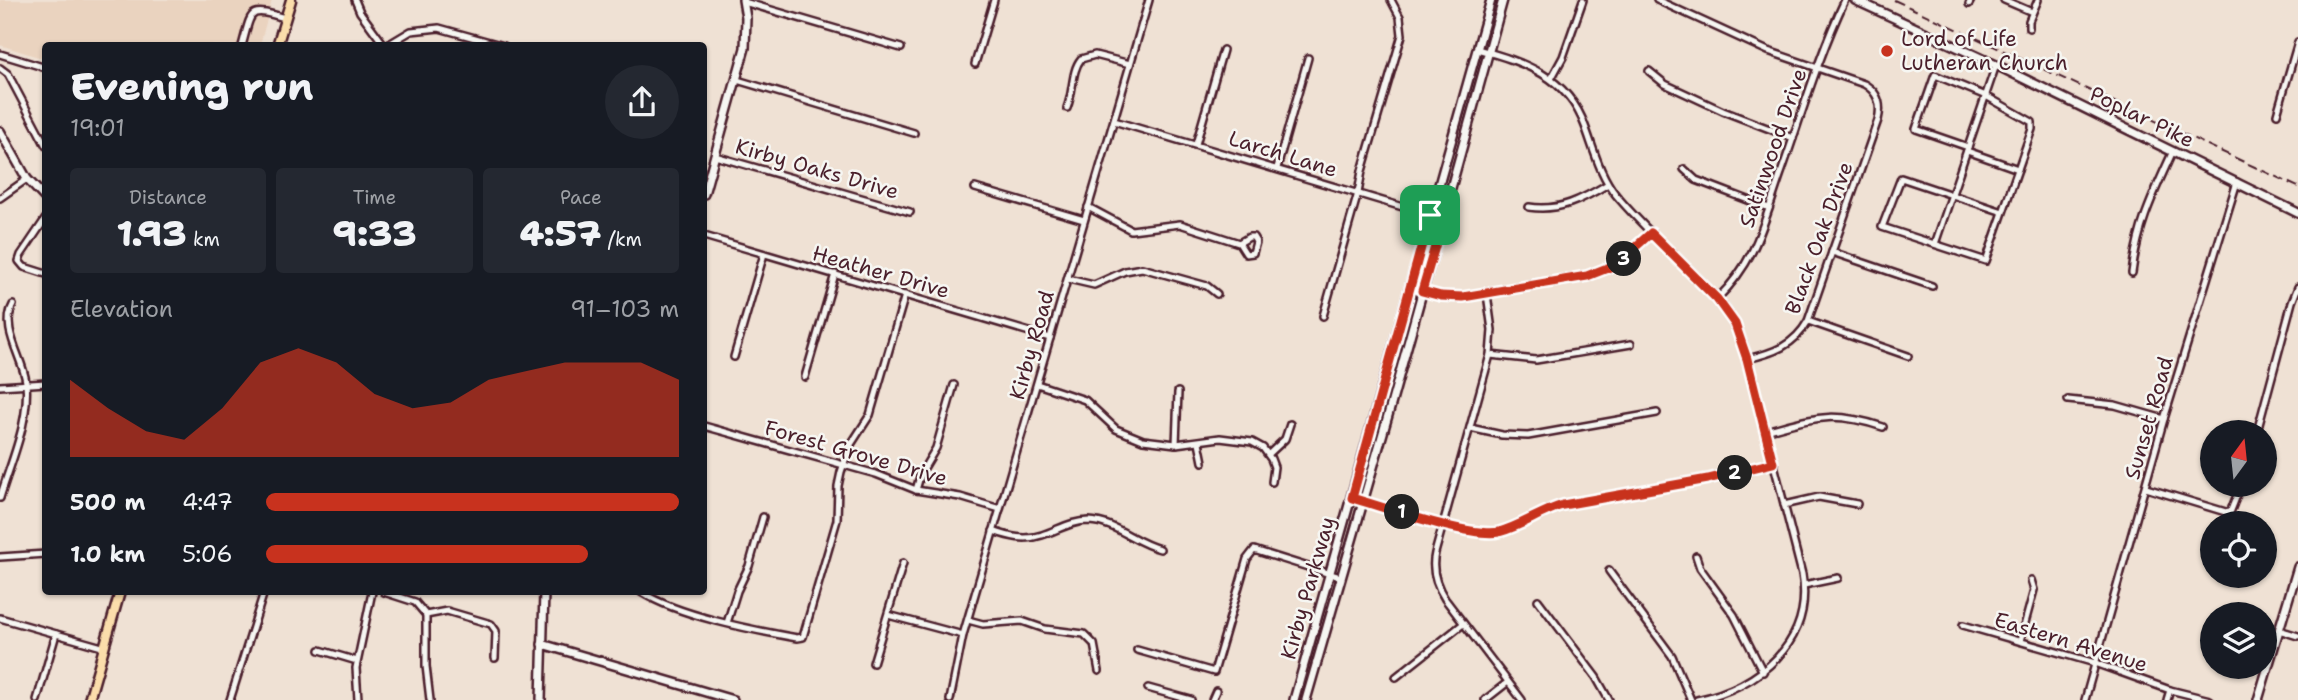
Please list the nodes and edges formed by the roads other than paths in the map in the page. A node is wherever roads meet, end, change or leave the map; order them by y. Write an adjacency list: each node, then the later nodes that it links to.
1 (290, 0): 16 (main road)
2 (355, 0): 20 (street)
3 (994, 0): 30 (street)
4 (1149, 0): 31 (street, Kirby Road)
5 (1391, 0): 60 (street)
6 (1491, 0): 25 (main road, Kirby Parkway)
7 (1503, 0): 27 (main road, Kirby Parkway)
8 (1583, 0): 37 (street)
9 (1657, 0): 35 (street)
10 (1845, 0): 35 (street, Satinwood Drive)
11 (1855, 0): 32 (main road, Poplar Pike)
12 (2004, 0): 15 (street)
13 (2038, 0): 15 (street)
14 (743, 1): 24 (street); 38 (main road)
15 (2032, 12): 17 (street)
16 (285, 18): 18 (street); 19 (main road)
17 (2029, 29)
18 (243, 42)
19 (278, 42)
20 (383, 42)
21 (392, 42): 22 (street)
22 (485, 42)
23 (2298, 42): 41 (street)
24 (901, 48)
25 (1477, 49): 27 (street); 69 (main road, Kirby Parkway)
26 (1223, 50): 47 (street)
27 (1489, 52): 37 (street); 70 (main road, Kirby Parkway)
28 (0, 54): 33 (street)
29 (1308, 58): 51 (street)
30 (975, 64)
31 (1130, 64): 40 (street); 42 (street, Kirby Road)
32 (1996, 65): 39 (street); 49 (main road, Poplar Pike)
33 (42, 67)
34 (0, 68): 45 (street)
35 (1817, 68): 46 (street, Satinwood Drive); 77 (street, Black Oak Drive)
36 (1649, 71): 46 (street)
37 (1551, 79): 57 (street)
38 (737, 80): 44 (street); 50 (main road)
39 (1986, 96): 48 (street); 48 (street); 53 (street)
40 (1067, 108)
41 (2277, 114)
42 (1114, 121): 47 (street, Larch Lane); 63 (street, Kirby Road)
43 (0, 131): 54 (main road)
44 (914, 133)
45 (42, 138)
46 (1793, 138): 65 (street, Satinwood Drive)
47 (1196, 144): 51 (street, Larch Lane)
48 (1968, 149): 53 (street); 61 (street)
49 (2173, 151): 55 (main road, Poplar Pike); 80 (street)
50 (715, 156): 56 (main road); 66 (street, Kirby Oaks Drive)
51 (1276, 168): 60 (street, Larch Lane)
52 (1684, 169): 65 (street)
53 (2018, 169): 67 (street)
54 (27, 178): 59 (main road); 62 (street)
55 (2237, 182): 68 (main road, Poplar Pike); 109 (street, Sunset Road)
56 (707, 184)
57 (1608, 184): 64 (street); 73 (street)
58 (975, 188): 71 (street)
59 (42, 192)
60 (1358, 193): 69 (street, Larch Lane); 92 (street)
61 (1952, 195): 67 (street); 76 (street); 76 (street)
62 (0, 198)
63 (1088, 207): 71 (street, Kirby Road); 75 (street)
64 (1529, 208)
65 (1769, 208): 90 (street, Satinwood Drive)
66 (910, 212)
67 (2003, 212): 76 (street)
68 (2298, 213)
69 (1430, 215): 70 (street, Larch Lane); 84 (main road, Kirby Parkway)
70 (1443, 219): 86 (main road, Kirby Parkway)
71 (1084, 220): 82 (street, Kirby Road)
72 (42, 224): 79 (street)
73 (1651, 233): 88 (street); 90 (street)
74 (707, 237): 78 (street, Heather Drive)
75 (1239, 243)
76 (1935, 244)
77 (1832, 252): 83 (street); 93 (street, Black Oak Drive)
78 (764, 254): 81 (street, Heather Drive); 98 (street)
79 (42, 273)
80 (2132, 273)
81 (835, 274): 89 (street, Heather Drive); 100 (street)
82 (1068, 279): 87 (street); 94 (street, Kirby Road)
83 (1932, 286)
84 (1410, 287): 86 (street); 128 (main road, Kirby Parkway)
85 (2298, 287): 110 (street)
86 (1422, 291): 88 (street); 129 (main road, Kirby Parkway)
87 (1217, 294)
88 (1487, 294): 96 (street)
89 (905, 295): 94 (street, Heather Drive); 121 (street)
90 (1717, 299): 99 (street)
91 (13, 305): 102 (street)
92 (1324, 316)
93 (1808, 321): 97 (street); 99 (street, Black Oak Drive)
94 (1050, 338): 103 (street, Kirby Road)
95 (1631, 344): 96 (street)
96 (1490, 355): 114 (street)
97 (1908, 356)
98 (734, 357)
99 (1747, 359): 115 (street)
100 (804, 377)
101 (42, 383): 102 (street)
102 (26, 384): 104 (street); 123 (street)
103 (1037, 384): 117 (street); 132 (street, Kirby Road)
104 (0, 386)
105 (954, 386): 126 (street)
106 (1178, 392): 117 (street)
107 (2068, 400): 109 (street)
108 (1657, 413): 114 (street)
109 (2164, 419): 125 (street, Sunset Road)
110 (2261, 420)
111 (1290, 424): 118 (street)
112 (707, 427): 121 (street, Forest Grove Drive)
113 (1883, 427): 115 (street)
114 (1470, 428): 135 (street)
115 (1765, 430): 120 (street)
116 (1199, 442): 117 (street); 118 (street); 119 (street)
117 (1176, 444)
118 (1269, 454): 124 (street)
119 (1203, 462)
120 (1773, 463): 131 (street); 135 (street)
121 (843, 465): 126 (street, Forest Grove Drive); 160 (street)
122 (0, 469): 123 (street)
123 (8, 471): 127 (street)
124 (1272, 482)
125 (2146, 488): 133 (street); 175 (street, Sunset Road)
126 (916, 490): 132 (street, Forest Grove Drive)
127 (0, 498)
128 (1352, 498): 129 (street); 144 (main road, Kirby Parkway)
129 (1363, 501): 135 (street); 145 (main road, Kirby Parkway)
130 (1857, 503): 131 (street)
131 (1784, 505): 148 (street)
132 (1000, 509): 136 (street, Kirby Road)
133 (2222, 511)
134 (763, 517): 160 (street)
135 (1443, 524): 161 (street)
136 (993, 531): 137 (street); 159 (street, Kirby Road)
137 (1160, 549)
138 (42, 554): 140 (street)
139 (1696, 556): 177 (street)
140 (0, 557)
141 (903, 563): 157 (street)
142 (2298, 566): 163 (main road)
143 (1609, 571): 199 (street)
144 (1330, 574): 145 (street); 171 (street); 194 (main road, Kirby Parkway)
145 (1340, 577): 195 (main road, Kirby Parkway)
146 (1838, 578): 148 (street)
147 (2031, 580): 167 (street)
148 (1804, 585): 177 (street)
149 (119, 595): 169 (main road)
150 (263, 595): 186 (street)
151 (371, 595): 173 (street)
152 (394, 595): 156 (street)
153 (544, 595): 168 (main road)
154 (647, 595): 160 (street)
155 (1538, 600): 198 (street)
156 (426, 615): 172 (street); 188 (street)
157 (888, 615): 165 (street); 174 (street)
158 (0, 618): 164 (street)
159 (968, 620): 165 (street, Kirby Road); 176 (street)
160 (727, 623)
161 (1463, 624): 178 (street); 179 (street)
162 (1963, 625): 167 (street, Eastern Avenue)
163 (2279, 631): 166 (street); 204 (main road)
164 (56, 634): 169 (street); 184 (street)
165 (963, 635): 191 (street, Kirby Road)
166 (2298, 636)
167 (2020, 641): 175 (street, Eastern Avenue)
168 (542, 644): 183 (main road); 189 (main road)
169 (102, 647): 185 (main road)
170 (320, 650): 173 (street)
171 (1137, 650)
172 (495, 658)
173 (357, 661): 187 (street)
174 (873, 663)
175 (2095, 663): 181 (street, Eastern Avenue); 201 (street, Sunset Road)
176 (1099, 671)
177 (1763, 672): 200 (street)
178 (1396, 677)
179 (1508, 682): 196 (street); 197 (street)
180 (1148, 688): 192 (street)
181 (2170, 690): 202 (street); 203 (street, Eastern Avenue)
182 (1216, 691): 193 (street)
183 (710, 697): 190 (main road)
184 (37, 700)
185 (89, 700)
186 (230, 700)
187 (358, 700)
188 (430, 700)
189 (541, 700)
190 (733, 700)
191 (950, 700)
192 (1191, 700)
193 (1212, 700)
194 (1294, 700)
195 (1306, 700)
196 (1485, 700)
197 (1522, 700)
198 (1609, 700)
199 (1690, 700)
200 (1697, 700)
201 (2085, 700)
202 (2167, 700)
203 (2210, 700)
204 (2258, 700)

